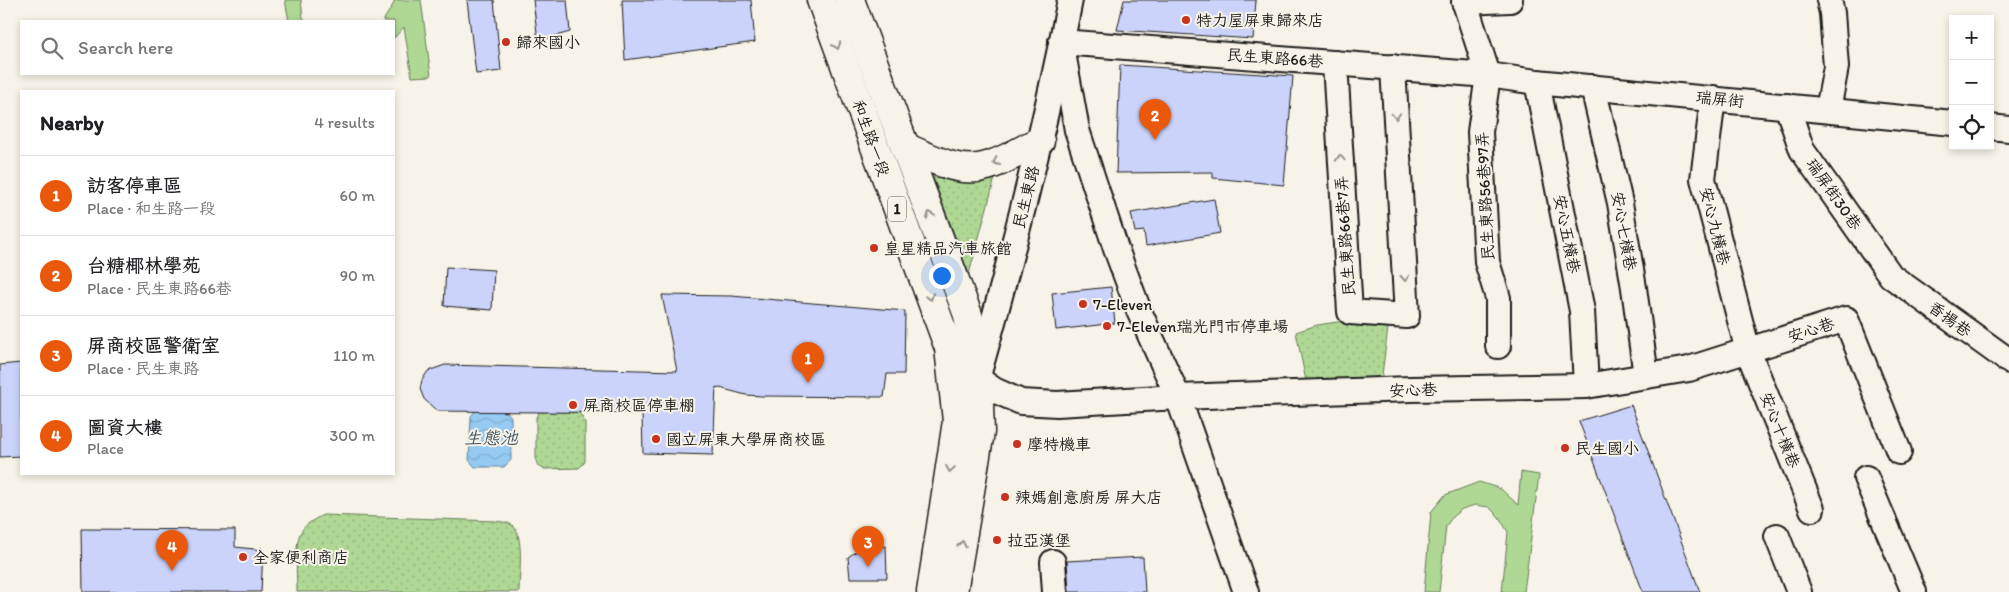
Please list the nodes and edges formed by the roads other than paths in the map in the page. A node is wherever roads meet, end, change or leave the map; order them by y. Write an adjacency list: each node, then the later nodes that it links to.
1 (820, 0): 29 (main road, 和生路一段 / 1, one-way to 29)
2 (850, 0): 20 (main road, 和生路一段 / 1)
3 (1070, 0): 7 (street, 民生東路)
4 (1510, 0): 6 (street)
5 (1829, 0): 15 (street)
6 (1464, 1): 10 (street)
7 (1061, 42): 8 (street, 民生東路66巷); 19 (street, 民生東路); 28 (street)
8 (1335, 63): 9 (street, 民生東路66巷); 9 (street, 民生東路66巷7弄, one-way to 8)
9 (1393, 67): 10 (street, 民生東路66巷)
10 (1488, 75): 11 (street, 瑞屏街); 22 (street, 民生東路56巷97弄)
11 (1538, 82): 12 (street, 瑞屏街); 27 (street, 安心五橫巷)
12 (1593, 86): 13 (street, 瑞屏街); 25 (street, 安心七橫巷)
13 (1713, 98): 14 (street, 瑞屏街); 23 (street, 安心九橫巷)
14 (1787, 106): 15 (street, 瑞屏街); 21 (street, 瑞屏街30巷)
15 (1828, 110): 16 (street, 瑞屏街)
16 (1949, 123)
17 (1994, 127): 18 (street)
18 (2009, 129)
19 (1040, 141): 20 (main road, one-way to 20); 26 (street, 民生東路)
20 (905, 147): 26 (main road, 和生路一段 / 1, one-way to 20)
21 (1892, 276): 24 (street, 香揚巷)
22 (1498, 346)
23 (1748, 351): 25 (street, 安心巷); 30 (street, 安心巷); 32 (street, 安心十橫巷)
24 (2009, 361)
25 (1646, 376): 27 (street, 安心巷)
26 (978, 379): 28 (street, 安心巷); 29 (street, 民生東路); 36 (main road, 民生東路 / 1, one-way to 26)
27 (1586, 386): 28 (street, 安心巷)
28 (1178, 397): 38 (street)
29 (957, 421): 35 (main road, 民生東路 / 1, one-way to 35)
30 (1899, 452)
31 (1866, 478): 40 (street)
32 (1812, 509)
33 (1776, 536): 39 (street)
34 (1053, 562): 37 (street)
35 (931, 592)
36 (953, 592)
37 (1055, 592)
38 (1246, 592)
39 (1799, 592)
40 (1914, 592)

